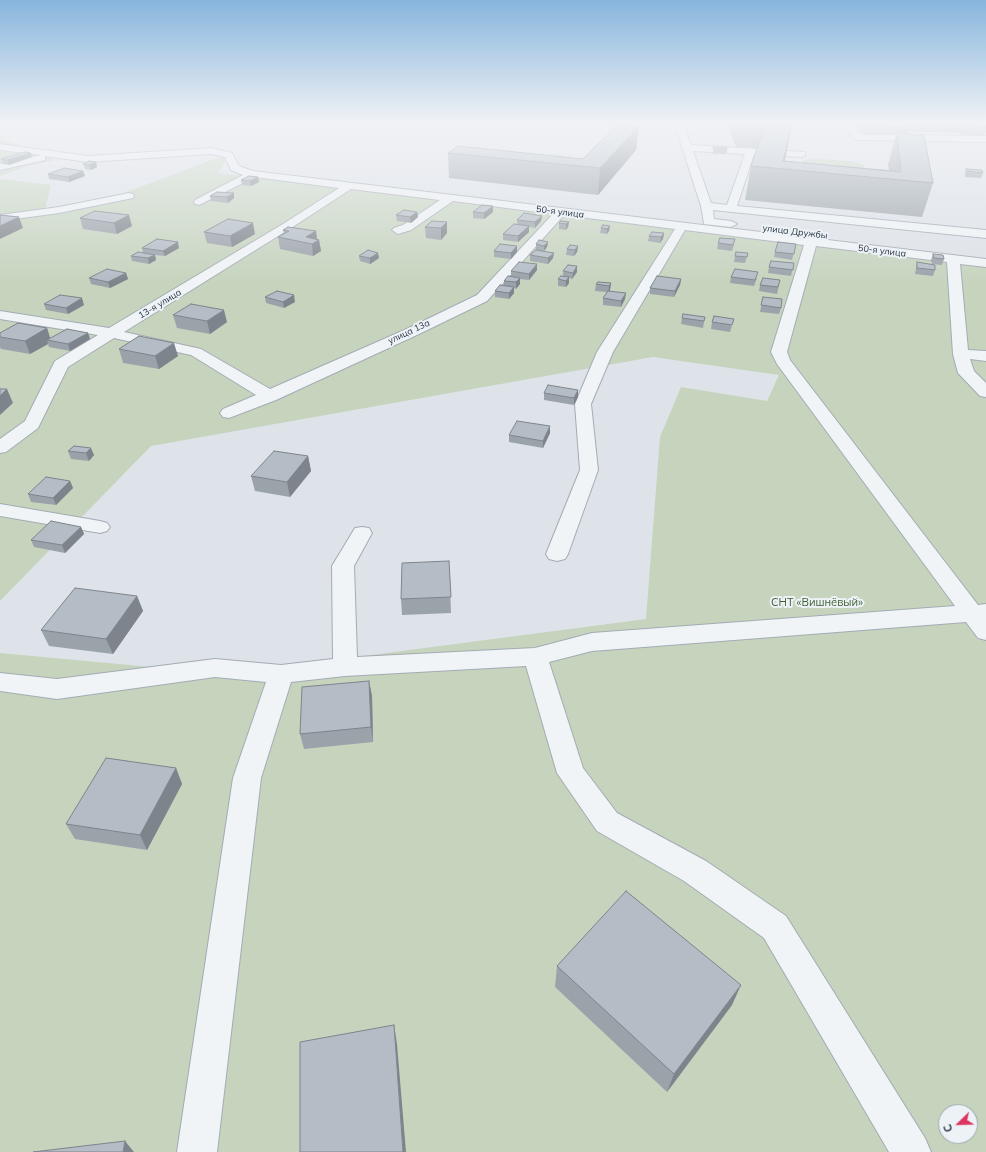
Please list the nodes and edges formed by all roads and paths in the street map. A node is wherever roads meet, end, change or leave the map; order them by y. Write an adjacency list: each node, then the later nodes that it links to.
1 (250, 176): 8 (street)
2 (267, 176): 5 (street, 50-я улица)
3 (697, 176): 9 (street, улица Дружбы)
4 (742, 176): 10 (street)
5 (348, 186): 7 (street, 50-я улица); 21 (street, 13-я улица)
6 (129, 196): 12 (street)
7 (449, 199): 11 (street, 50-я улица); 14 (street)
8 (199, 202)
9 (707, 206): 10 (street); 17 (street, улица Дружбы)
10 (731, 208): 15 (street)
11 (561, 212): 13 (street, 50-я улица); 25 (street, улица 13а)
12 (0, 218)
13 (682, 226): 16 (street, 50-я улица); 31 (street)
14 (398, 230)
15 (986, 234)
16 (810, 242): 18 (street, 50-я улица); 32 (street)
17 (986, 255)
18 (954, 259): 19 (street, 50-я улица); 22 (street)
19 (986, 263)
20 (0, 315): 21 (street)
21 (111, 334): 25 (street); 27 (street, 13-я улица)
22 (961, 354): 23 (street); 24 (street)
23 (986, 356)
24 (986, 392)
25 (270, 396): 26 (street, улица 13а)
26 (229, 413)
27 (0, 448)
28 (0, 510): 29 (street)
29 (100, 527)
30 (362, 533): 35 (street)
31 (557, 554)
32 (979, 612): 33 (street); 34 (street)
33 (986, 632)
34 (535, 657): 35 (street); 39 (street)
35 (345, 667): 36 (street)
36 (281, 674): 37 (street); 38 (street)
37 (0, 682)
38 (197, 1152)
39 (911, 1152)

